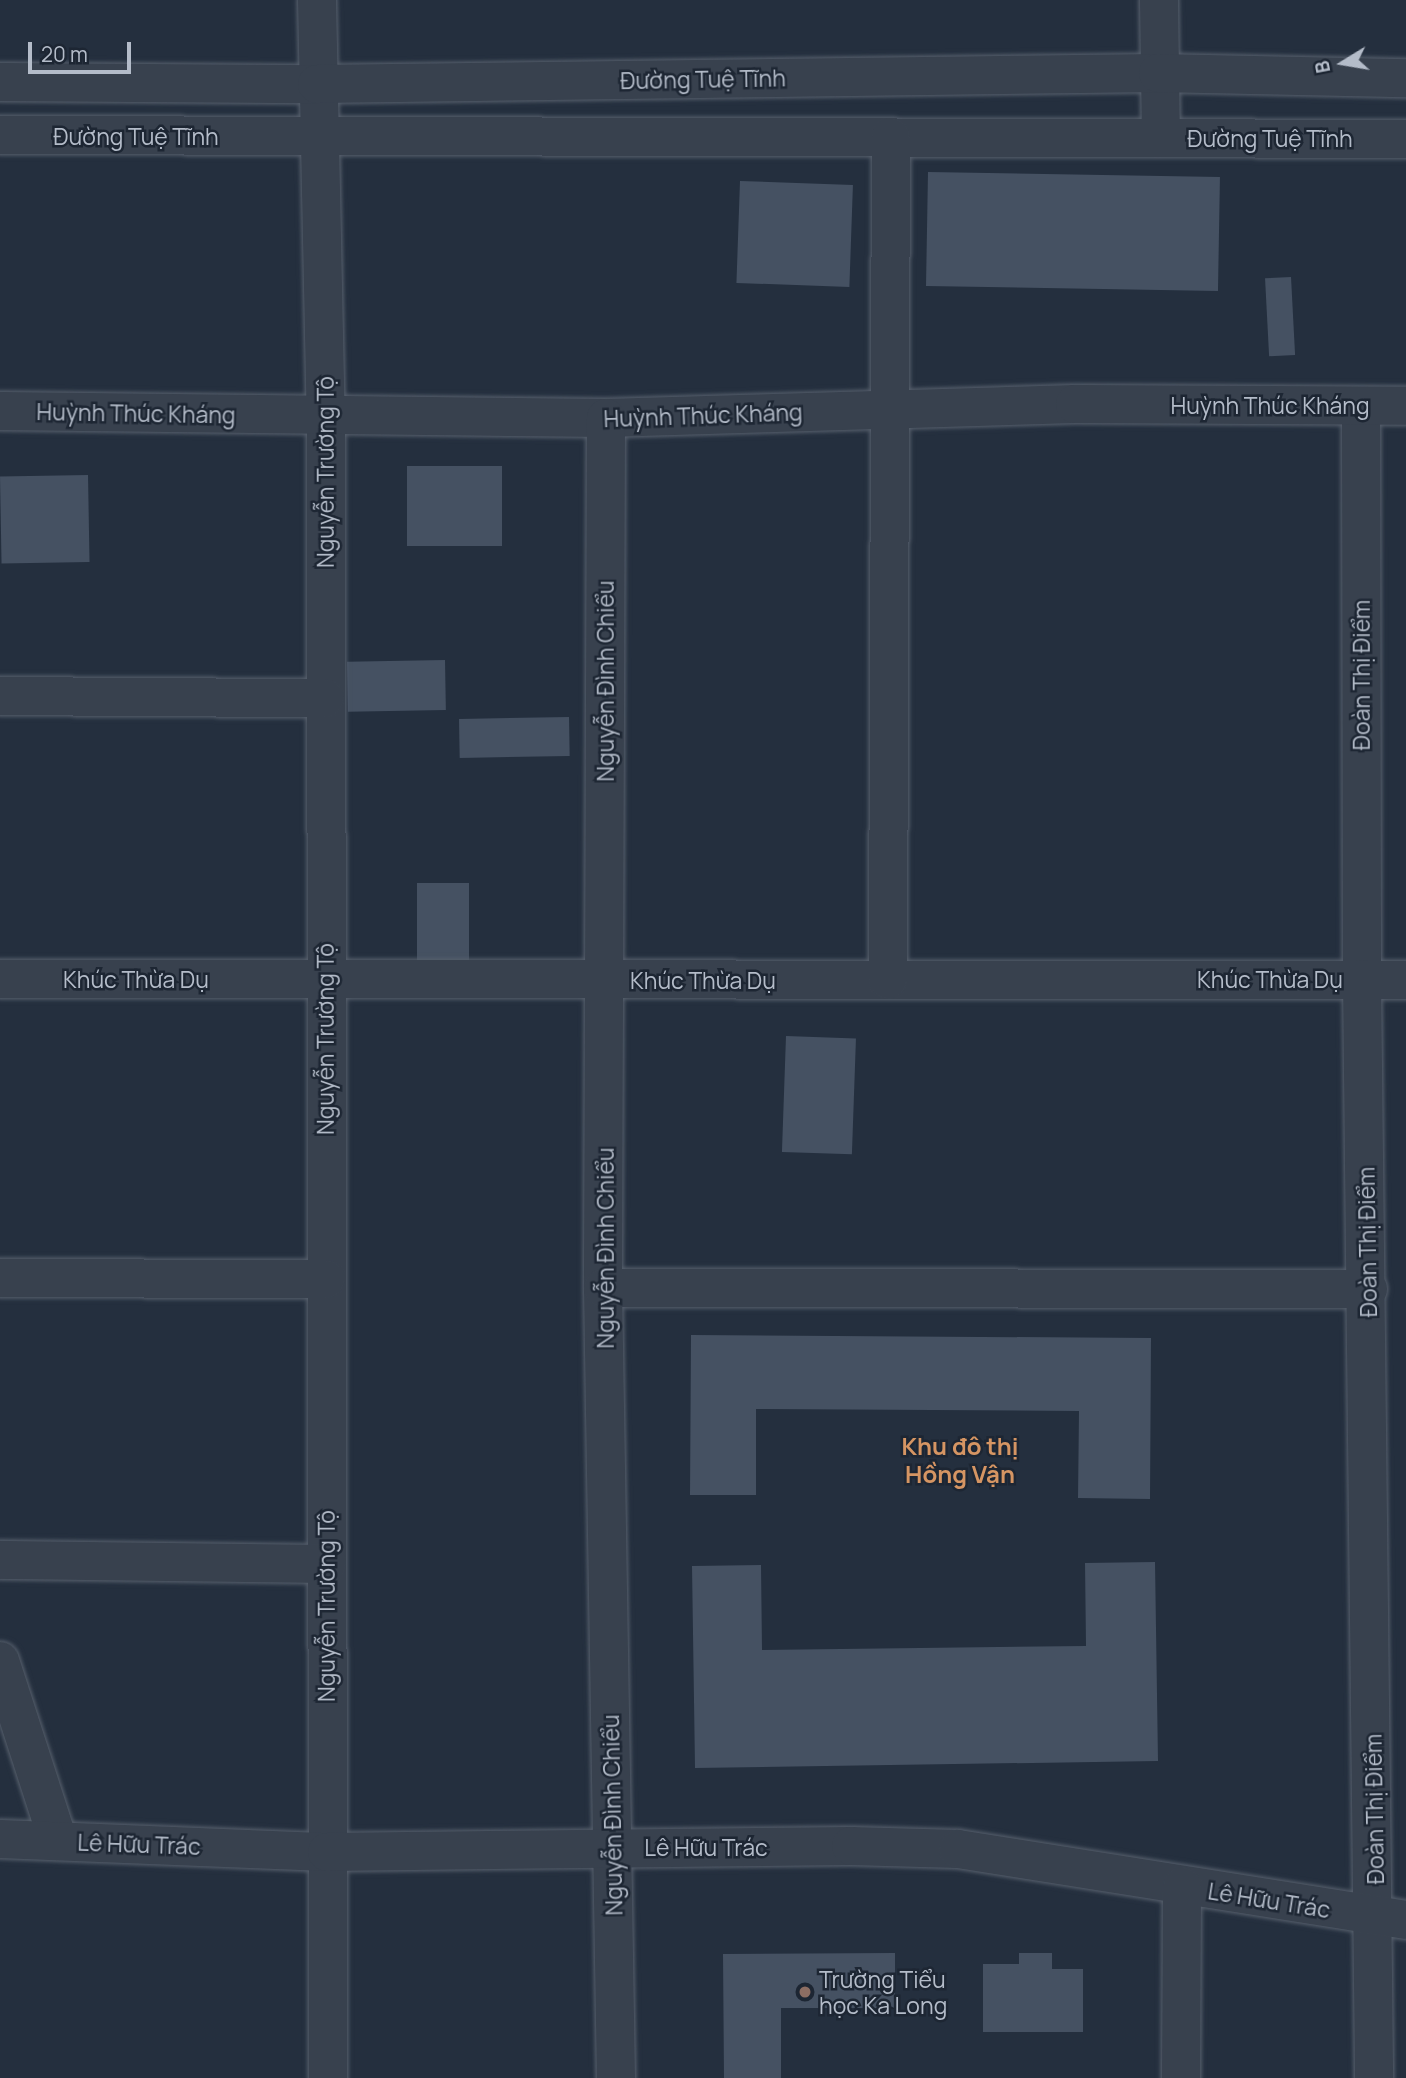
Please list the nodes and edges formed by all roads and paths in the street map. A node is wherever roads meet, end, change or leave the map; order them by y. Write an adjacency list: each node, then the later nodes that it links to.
1 (317, 0): 6 (street, Nguyễn Trường Tộ)
2 (1159, 0): 3 (street)
3 (1158, 73): 4 (street, Đường Tuệ Tĩnh); 6 (street, Đường Tuệ Tĩnh); 10 (street)
4 (1406, 78)
5 (0, 82): 6 (street, Đường Tuệ Tĩnh)
6 (317, 84): 8 (street, Nguyễn Trường Tộ)
7 (0, 135): 8 (street, Đường Tuệ Tĩnh)
8 (318, 136): 9 (street, Đường Tuệ Tĩnh); 16 (street, Nguyễn Trường Tộ)
9 (891, 136): 10 (street, Đường Tuệ Tĩnh); 14 (street)
10 (1161, 138): 11 (street, Đường Tuệ Tĩnh)
11 (1406, 139)
12 (1361, 406): 13 (street, Huỳnh Thúc Kháng); 14 (street, Huỳnh Thúc Kháng); 23 (street, Đoàn Thị Điểm)
13 (1406, 406)
14 (890, 410): 17 (street, Huỳnh Thúc Kháng); 22 (street)
15 (0, 411): 16 (street, Huỳnh Thúc Kháng)
16 (326, 416): 17 (street, Huỳnh Thúc Kháng); 19 (street, Nguyễn Trường Tộ)
17 (606, 418): 24 (street, Nguyễn Đình Chiểu)
18 (0, 696): 19 (street)
19 (325, 698): 21 (street, Nguyễn Trường Tộ)
20 (0, 979): 21 (street, Khúc Thừa Dụ)
21 (324, 979): 24 (street, Khúc Thừa Dụ); 27 (street, Nguyễn Trường Tộ)
22 (888, 979): 23 (street, Khúc Thừa Dụ); 24 (street, Khúc Thừa Dụ)
23 (1362, 979): 25 (street, Khúc Thừa Dụ); 29 (street, Đoàn Thị Điểm)
24 (606, 980): 28 (street, Nguyễn Đình Chiểu)
25 (1406, 980)
26 (0, 1278): 27 (street)
27 (326, 1279): 31 (street, Nguyễn Trường Tộ)
28 (603, 1288): 29 (street); 35 (street, Nguyễn Đình Chiểu)
29 (1368, 1289): 38 (street, Đoàn Thị Điểm)
30 (0, 1560): 31 (street)
31 (327, 1564): 36 (street, Nguyễn Trường Tộ)
32 (0, 1661): 34 (street)
33 (0, 1839): 34 (street, Lê Hữu Trác)
34 (58, 1841): 36 (street, Lê Hữu Trác)
35 (613, 1847): 36 (street, Lê Hữu Trác); 37 (street, Lê Hữu Trác); 40 (street, Nguyễn Đình Chiểu)
36 (327, 1852): 39 (street, Nguyễn Trường Tộ)
37 (1182, 1886): 38 (street, Lê Hữu Trác); 41 (street)
38 (1390, 1917): 42 (street, Đoàn Thị Điểm)
39 (328, 2078)
40 (616, 2078)
41 (1181, 2078)
42 (1374, 2078)

